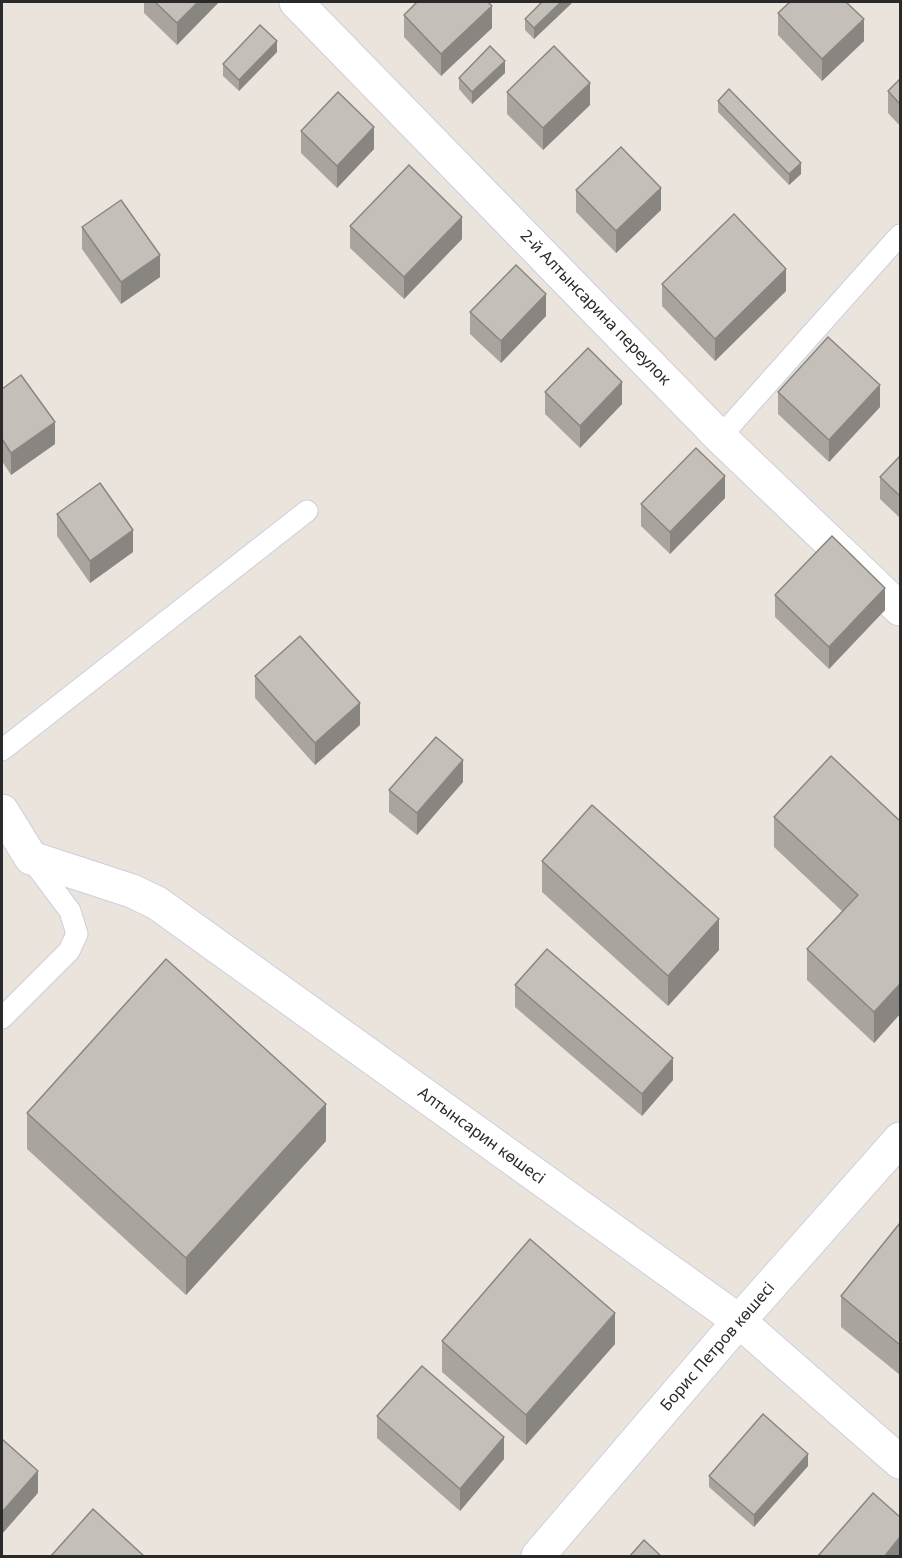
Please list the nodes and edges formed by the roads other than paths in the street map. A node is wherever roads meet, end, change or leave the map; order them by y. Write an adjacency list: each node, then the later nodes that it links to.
1 (296, 2): 3 (street, 2-й Алтынсарина переулок)
2 (900, 235): 3 (lane)
3 (720, 437): 5 (street, 2-й Алтынсарина переулок)
4 (307, 511): 6 (lane)
5 (900, 609)
6 (2, 750)
7 (3, 819): 8 (street)
8 (31, 858): 9 (lane); 11 (street, Алтынсарин көшесі)
9 (2, 1018)
10 (900, 1139): 11 (street, Борис Петров көшесі)
11 (739, 1322): 12 (street, Алтынсарин көшесі); 13 (street, Борис Петров көшесі)
12 (900, 1462)
13 (538, 1557)

